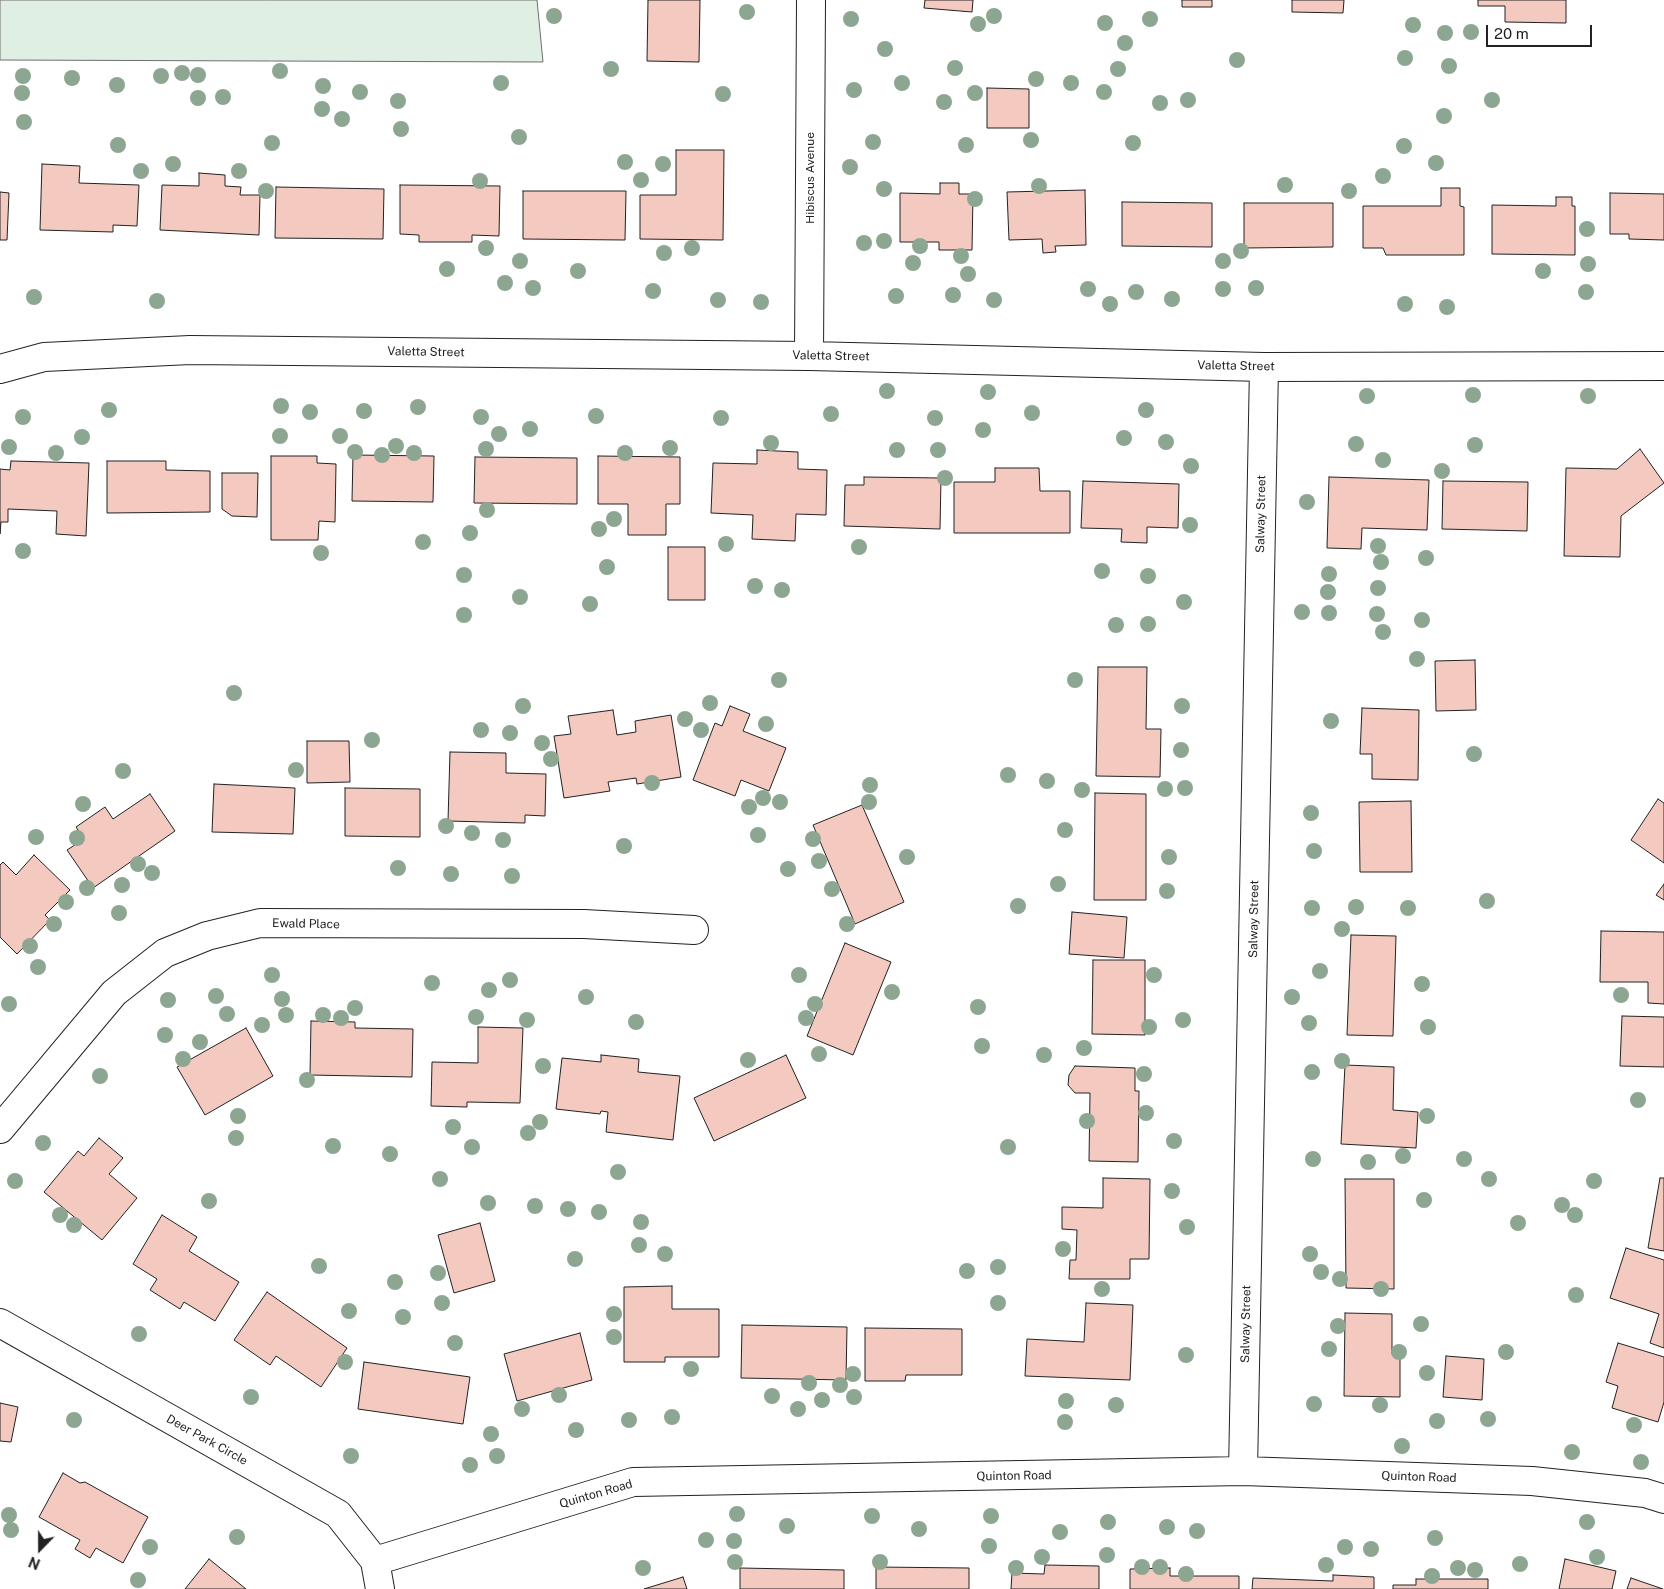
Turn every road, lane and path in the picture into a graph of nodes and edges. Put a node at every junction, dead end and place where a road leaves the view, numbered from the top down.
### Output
1 (811, 0) edge
2 (809, 356) junction
3 (1664, 366) edge
4 (1264, 367) junction
5 (0, 369) edge
6 (694, 930) dead end
7 (0, 1129) edge
8 (0, 1323) edge
9 (1243, 1472) junction
10 (1664, 1499) edge
11 (375, 1561) junction
12 (380, 1589) edge

1 - 2 street, Hibiscus Avenue
2 - 4 street, Valetta Street
2 - 5 street, Valetta Street
3 - 4 street, Valetta Street
4 - 9 street, Salway Street
6 - 7 street, Ewald Place
8 - 11 street, Deer Park Circle
9 - 10 street, Quinton Road
9 - 11 street, Quinton Road
11 - 12 street, Deer Park Circle

